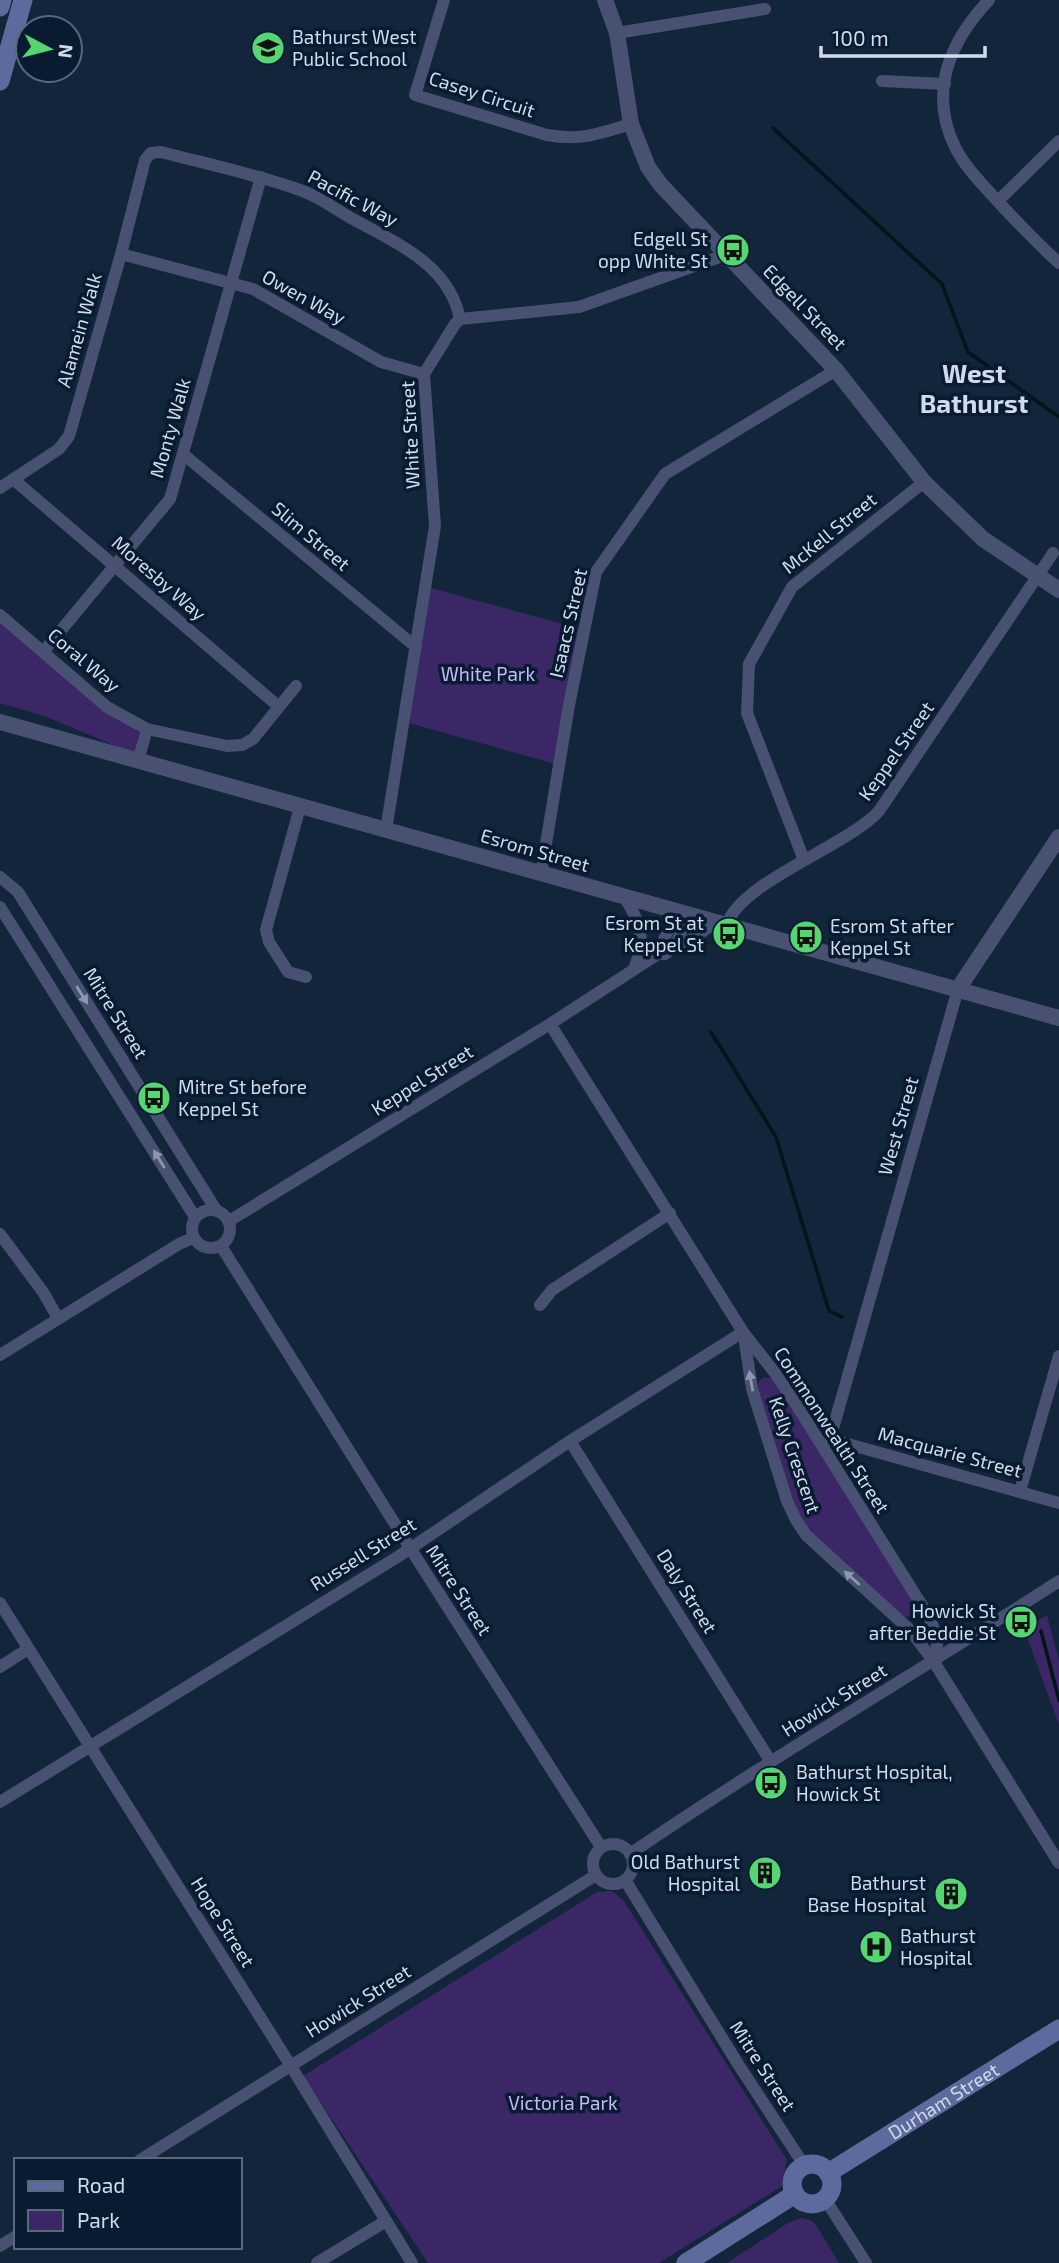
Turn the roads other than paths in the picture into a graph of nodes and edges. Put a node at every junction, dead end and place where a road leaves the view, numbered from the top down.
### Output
1 (2, 0) edge
2 (23, 0) edge
3 (444, 0) edge
4 (606, 0) edge
5 (989, 0) edge
6 (0, 7) edge
7 (765, 9) dead end
8 (617, 33) junction
9 (0, 81) edge
10 (882, 82) dead end
11 (945, 84) junction
12 (631, 124) junction
13 (1059, 141) edge
14 (151, 153) joint
15 (261, 177) junction
16 (998, 201) junction
17 (121, 254) junction
18 (725, 255) junction
19 (1059, 263) edge
20 (231, 282) junction
21 (460, 319) junction
22 (836, 370) junction
23 (424, 374) junction
24 (183, 454) junction
25 (13, 480) junction
26 (924, 482) junction
27 (0, 488) edge
28 (1052, 553) dead end
29 (115, 565) junction
30 (1038, 576) junction
31 (1059, 590) edge
32 (0, 615) edge
33 (416, 647) junction
34 (43, 652) junction
35 (296, 686) dead end
36 (278, 706) junction
37 (0, 722) edge
38 (147, 729) junction
39 (138, 761) junction
40 (300, 807) junction
41 (386, 830) junction
42 (1059, 837) edge
43 (804, 860) junction
44 (541, 874) junction
45 (0, 877) edge
46 (18, 892) junction
47 (624, 897) junction
48 (0, 905) edge
49 (682, 913) junction
50 (721, 923) junction
51 (675, 946) junction
52 (658, 954) junction
53 (634, 970) junction
54 (306, 976) dead end
55 (958, 989) junction
56 (1059, 1018) edge
57 (550, 1024) junction
58 (216, 1210) junction
59 (670, 1213) junction
60 (195, 1217) junction
61 (229, 1222) junction
62 (0, 1234) edge
63 (193, 1238) junction
64 (221, 1245) junction
65 (540, 1305) dead end
66 (58, 1318) junction
67 (743, 1332) junction
68 (0, 1355) edge
69 (1059, 1356) edge
70 (570, 1441) junction
71 (826, 1442) junction
72 (1020, 1491) junction
73 (1059, 1503) edge
74 (410, 1548) junction
75 (1059, 1581) edge
76 (0, 1604) edge
77 (928, 1615) junction
78 (910, 1630) junction
79 (29, 1649) junction
80 (934, 1662) junction
81 (0, 1667) edge
82 (89, 1746) junction
83 (771, 1762) junction
84 (0, 1802) edge
85 (601, 1847) junction
86 (630, 1854) junction
87 (1059, 1863) edge
88 (596, 1875) junction
89 (625, 1880) junction
90 (1059, 2029) edge
91 (290, 2066) junction
92 (143, 2158) edge
93 (804, 2165) junction
94 (828, 2173) junction
95 (795, 2194) junction
96 (825, 2199) junction
97 (386, 2221) junction
98 (317, 2263) edge
99 (412, 2263) edge
100 (686, 2263) edge
101 (866, 2263) edge

1 - 6 main road
2 - 9 main road
3 - 12 street, Casey Circuit
4 - 8 street, Edgell Street
5 - 11 street
7 - 8 street
8 - 12 street, Edgell Street
10 - 11 street
11 - 16 street
12 - 18 street, Edgell Street
13 - 16 street
14 - 15 street, Pacific Way
14 - 17 street, Alamein Walk
15 - 20 street, Monty Walk
15 - 21 street, Pacific Way
16 - 19 street
17 - 20 street, Owen Way
17 - 25 street, Alamein Walk
18 - 21 street
18 - 22 street, Edgell Street
20 - 23 street, Owen Way
20 - 24 street, Monty Walk
21 - 23 street, White Street
22 - 26 street, Edgell Street
22 - 44 street, Isaacs Street
23 - 33 street, White Street
24 - 29 street, Monty Walk
24 - 33 street, Slim Street
25 - 27 street, Alamein Walk
25 - 29 street, Moresby Way
26 - 30 street, Edgell Street
26 - 43 street, McKell Street
28 - 30 street, Keppel Street
29 - 34 street, Monty Walk
29 - 36 street, Moresby Way
30 - 31 street, Edgell Street
30 - 43 street, Keppel Street
32 - 34 street, Coral Way
33 - 41 street, White Street
34 - 38 street, Coral Way
35 - 36 street, Coral Way
36 - 38 street, Coral Way
37 - 39 street, Esrom Street
38 - 39 street
39 - 40 street, Esrom Street
40 - 41 street, Esrom Street
40 - 54 street
41 - 44 street, Esrom Street
42 - 55 street, West Street
43 - 50 street, Keppel Street
44 - 47 street, Esrom Street
45 - 46 street, Mitre Street
46 - 48 street
46 -> 58 street, Mitre Street
47 - 49 street, Esrom Street
47 - 53 street
60 -> 48 street
49 - 50 street, Esrom Street
49 - 51 street
49 - 52 street
50 - 51 street, Keppel Street
50 - 55 street, Esrom Street
51 - 52 street, Keppel Street
52 - 53 street, Keppel Street
53 - 57 street, Keppel Street
55 - 56 street, Esrom Street
55 - 71 street, West Street
57 - 59 street, Commonwealth Street
57 - 61 street, Keppel Street
58 - 60 street
58 - 61 street
59 - 65 street
59 - 67 street, Commonwealth Street
60 - 63 street
61 - 64 street
62 - 66 street
63 - 64 street
63 - 66 street
64 - 74 street, Mitre Street
66 - 68 street
67 - 70 street, Russell Street
67 - 71 street, Commonwealth Street
78 -> 67 street, Kelly Crescent
69 - 72 street
70 - 74 street, Russell Street
70 - 83 street, Daly Street
71 - 72 street, Macquarie Street
71 - 77 street, Commonwealth Street
72 - 73 street, Macquarie Street
74 - 82 street, Russell Street
74 - 85 street, Mitre Street
75 - 80 street, Howick Street
76 - 79 street, Hope Street
77 - 78 street
77 - 80 street, Commonwealth Street
78 - 80 street, Kelly Crescent
79 - 81 street
79 - 82 street, Hope Street
80 - 83 street, Howick Street
80 - 87 street
82 - 84 street, Russell Street
82 - 91 street, Hope Street
83 - 86 street, Howick Street
85 - 86 street
85 - 88 street
86 - 89 street
88 - 89 street
88 - 91 street, Howick Street
89 - 93 street, Mitre Street
90 - 94 main road, Durham Street
91 - 92 street, Howick Street
91 - 97 street, Hope Street
93 - 94 main road
93 - 95 main road
94 - 96 main road
95 - 96 main road
95 - 100 main road
96 - 101 street
97 - 98 street
97 - 99 street, Hope Street

